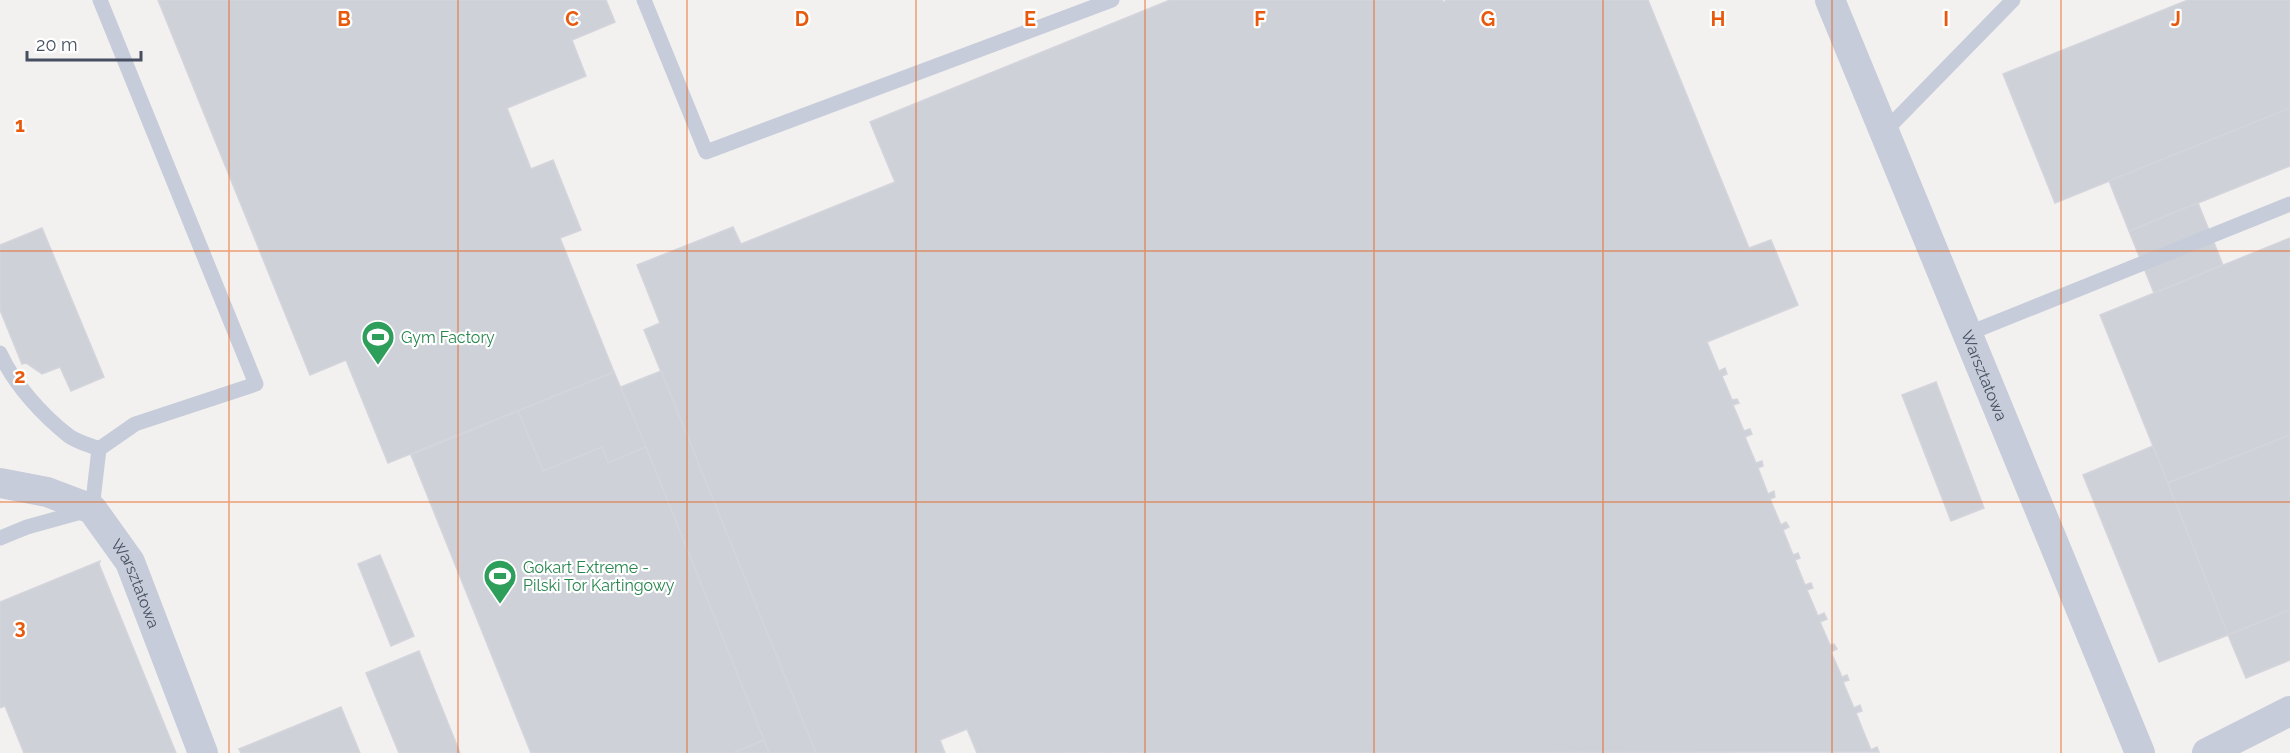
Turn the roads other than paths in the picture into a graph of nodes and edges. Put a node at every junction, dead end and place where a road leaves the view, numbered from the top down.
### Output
1 (100, 0) edge
2 (644, 0) edge
3 (1112, 0) edge
4 (1830, 0) edge
5 (2013, 0) edge
6 (1884, 132) junction
7 (2290, 204) edge
8 (1967, 334) junction
9 (0, 353) edge
10 (99, 449) junction
11 (0, 483) edge
12 (92, 509) junction
13 (0, 538) edge
14 (2290, 711) edge
15 (203, 753) edge
16 (2140, 753) edge
17 (2207, 753) edge

1 - 10 lane
2 - 3 lane
4 - 6 street, Warsztatowa
5 - 6 lane
6 - 8 street, Warsztatowa
7 - 8 lane
8 - 16 street, Warsztatowa
9 - 10 lane
10 - 12 lane
11 - 12 street
12 - 13 lane
12 - 15 street, Warsztatowa
14 - 17 street

